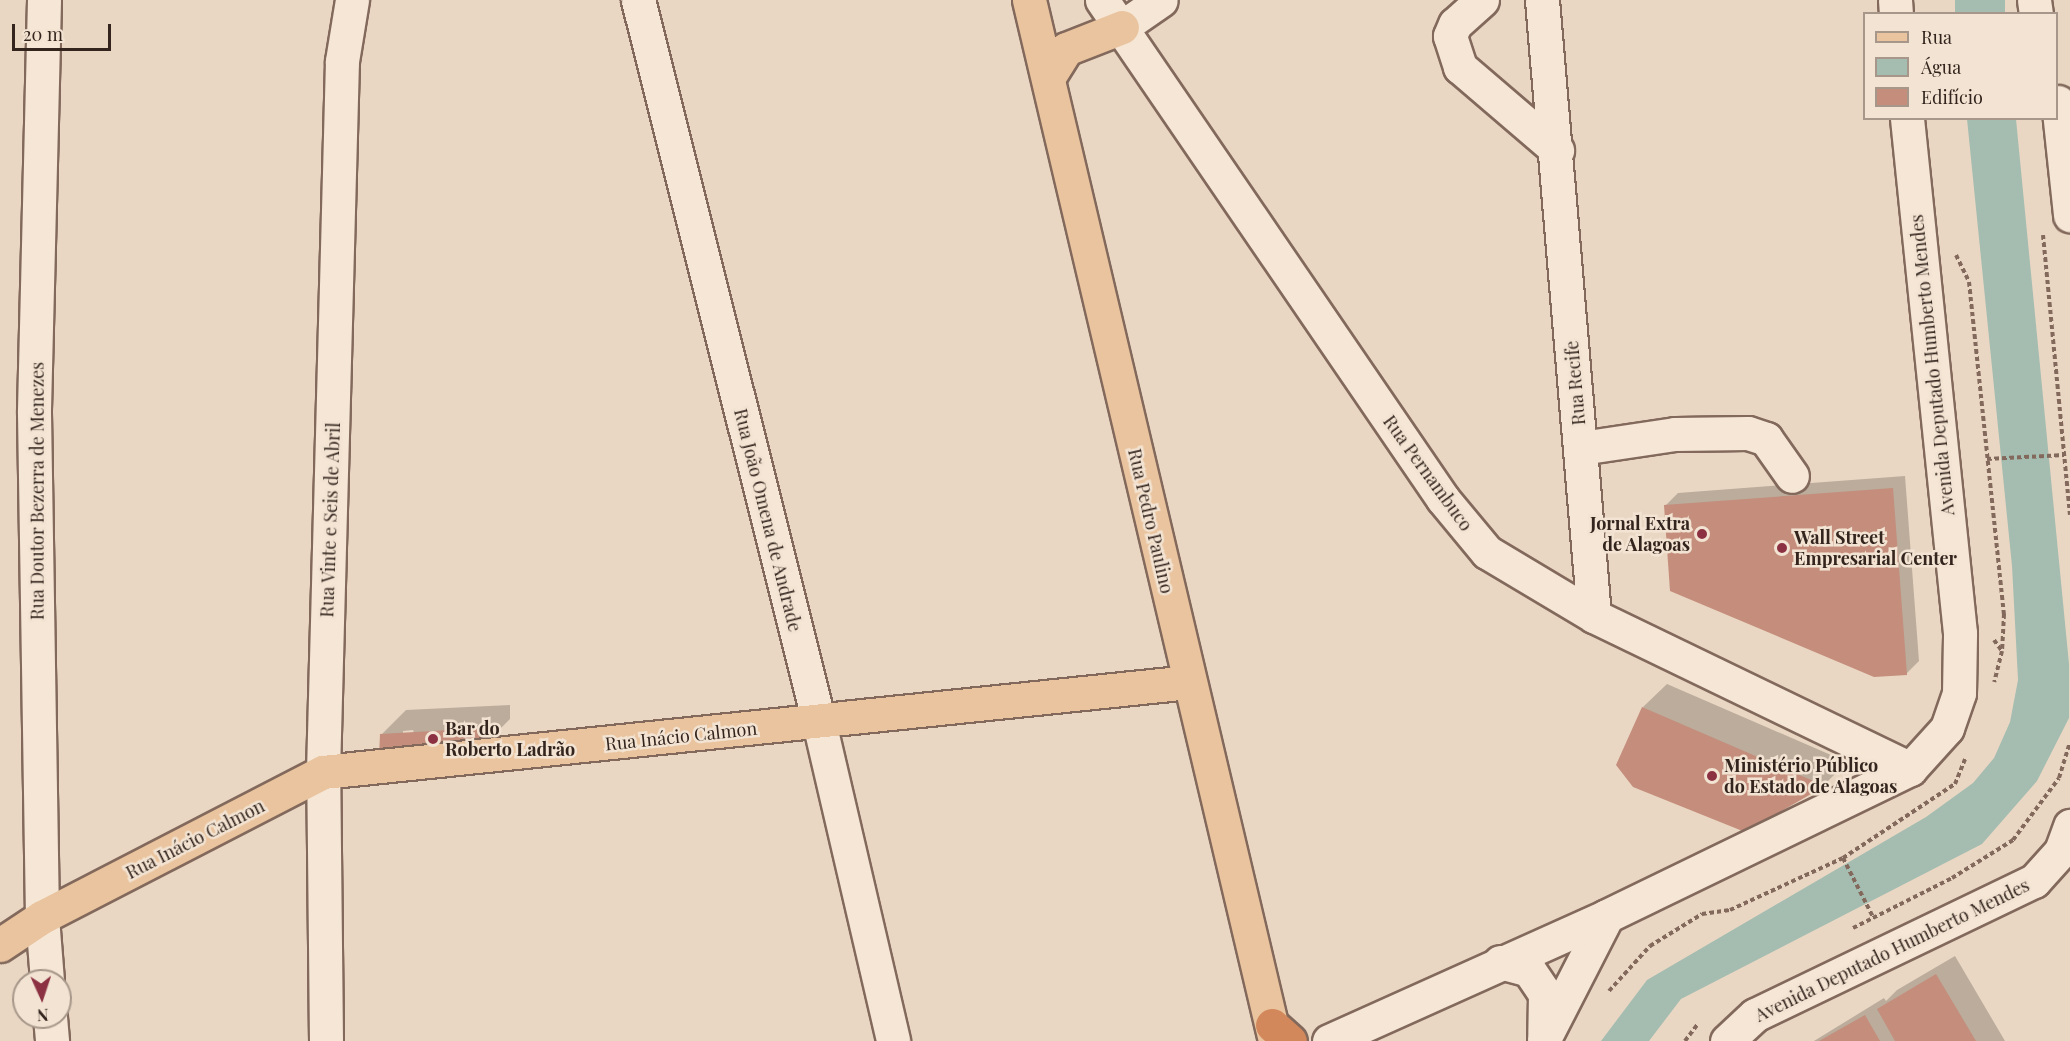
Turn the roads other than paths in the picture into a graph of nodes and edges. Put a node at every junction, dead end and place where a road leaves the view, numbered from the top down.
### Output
1 (44, 0) edge
2 (352, 0) edge
3 (638, 0) edge
4 (1029, 0) edge
5 (1102, 0) edge
6 (1161, 0) edge
7 (1482, 0) edge
8 (1542, 0) edge
9 (1122, 27) junction
10 (1048, 78) junction
11 (1907, 120) edge
12 (2050, 120) edge
13 (1557, 150) junction
14 (2063, 191) edge
15 (1581, 448) junction
16 (1792, 476) dead end
17 (1594, 616) junction
18 (1189, 682) junction
19 (819, 722) junction
20 (1910, 769) junction
21 (323, 772) junction
22 (2067, 844) edge
23 (1607, 916) junction
24 (42, 917) junction
25 (0, 945) edge
26 (1500, 962) junction
27 (46, 969) edge
28 (1279, 1036) edge
29 (1544, 1040) edge
30 (326, 1041) edge
31 (893, 1041) edge
32 (1329, 1041) edge
33 (1727, 1041) edge

1 - 24 street, Rua Doutor Bezerra de Menezes
2 - 21 street, Rua Vinte e Seis de Abril
3 - 19 street, Rua João Omena de Andrade
4 - 10 main road, Rua Pedro Paulino
5 - 9 street, Rua Pernambuco
6 - 9 street
7 - 13 street
8 - 13 street, Rua Recife
9 - 10 main road
9 - 17 street, Rua Pernambuco
10 - 18 main road, Rua Pedro Paulino
11 - 20 street, Avenida Deputado Humberto Mendes
12 - 14 street
13 - 15 street, Rua Recife
15 - 16 street
15 - 17 street, Rua Recife
17 - 20 street, Rua Pernambuco
18 - 19 main road, Rua Inácio Calmon
18 - 28 main road, Rua Pedro Paulino
19 - 21 main road, Rua Inácio Calmon
19 - 31 street, Rua João Omena de Andrade
20 - 23 street, Avenida Deputado Humberto Mendes
21 - 24 main road, Rua Inácio Calmon
21 - 30 street, Rua Vinte e Seis de Abril
22 - 33 street, Avenida Deputado Humberto Mendes
23 - 26 street, Avenida Deputado Humberto Mendes
23 - 29 street
24 - 25 main road, Rua Inácio Calmon
24 - 27 street, Rua Doutor Bezerra de Menezes
26 - 29 street
26 - 32 street, Avenida Deputado Humberto Mendes

